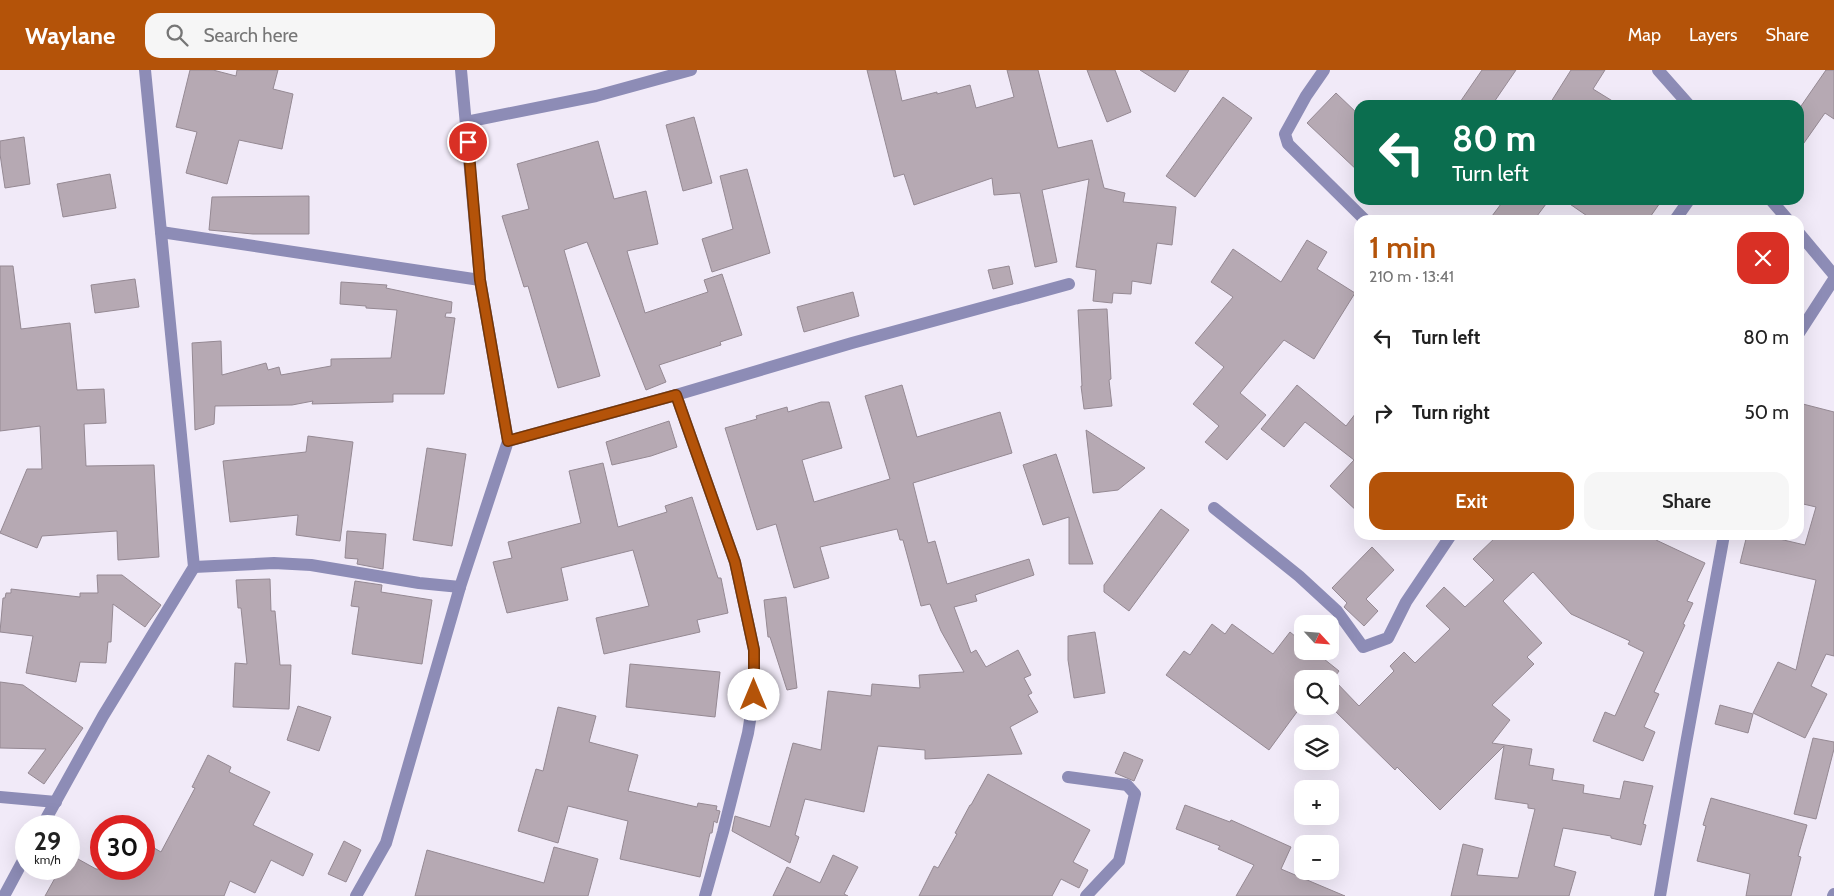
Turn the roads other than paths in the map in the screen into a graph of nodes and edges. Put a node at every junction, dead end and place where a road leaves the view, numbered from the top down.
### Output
1 (145, 70) edge
2 (461, 70) edge
3 (691, 70) edge
4 (1324, 70) edge
5 (1658, 70) edge
6 (1685, 100) edge
7 (466, 122) junction
8 (1775, 205) edge
9 (1360, 215) edge
10 (1784, 215) edge
11 (162, 232) junction
12 (1804, 239) edge
13 (1834, 277) edge
14 (480, 280) junction
15 (1069, 284) dead end
16 (1804, 325) edge
17 (676, 395) junction
18 (508, 441) junction
19 (1214, 508) dead end
20 (1448, 540) edge
21 (1723, 540) edge
22 (194, 567) junction
23 (460, 587) junction
24 (1068, 777) dead end
25 (0, 798) edge
26 (56, 802) junction
27 (48, 815) edge
28 (15, 876) edge
29 (4, 896) edge
30 (356, 896) edge
31 (705, 896) edge
32 (1086, 896) edge
33 (1660, 896) edge

1 - 11 street
2 - 7 street
3 - 7 street
4 - 9 street
5 - 6 street
7 - 14 street
8 - 10 street
11 - 14 street
11 - 22 street
12 - 13 street
13 - 16 street
14 - 18 street
15 - 17 street
17 - 18 street
17 - 31 street
18 - 23 street
19 - 20 street
21 - 33 street
22 - 23 street
22 - 26 street
23 - 30 street
24 - 32 street
25 - 26 street
26 - 27 street
28 - 29 street

